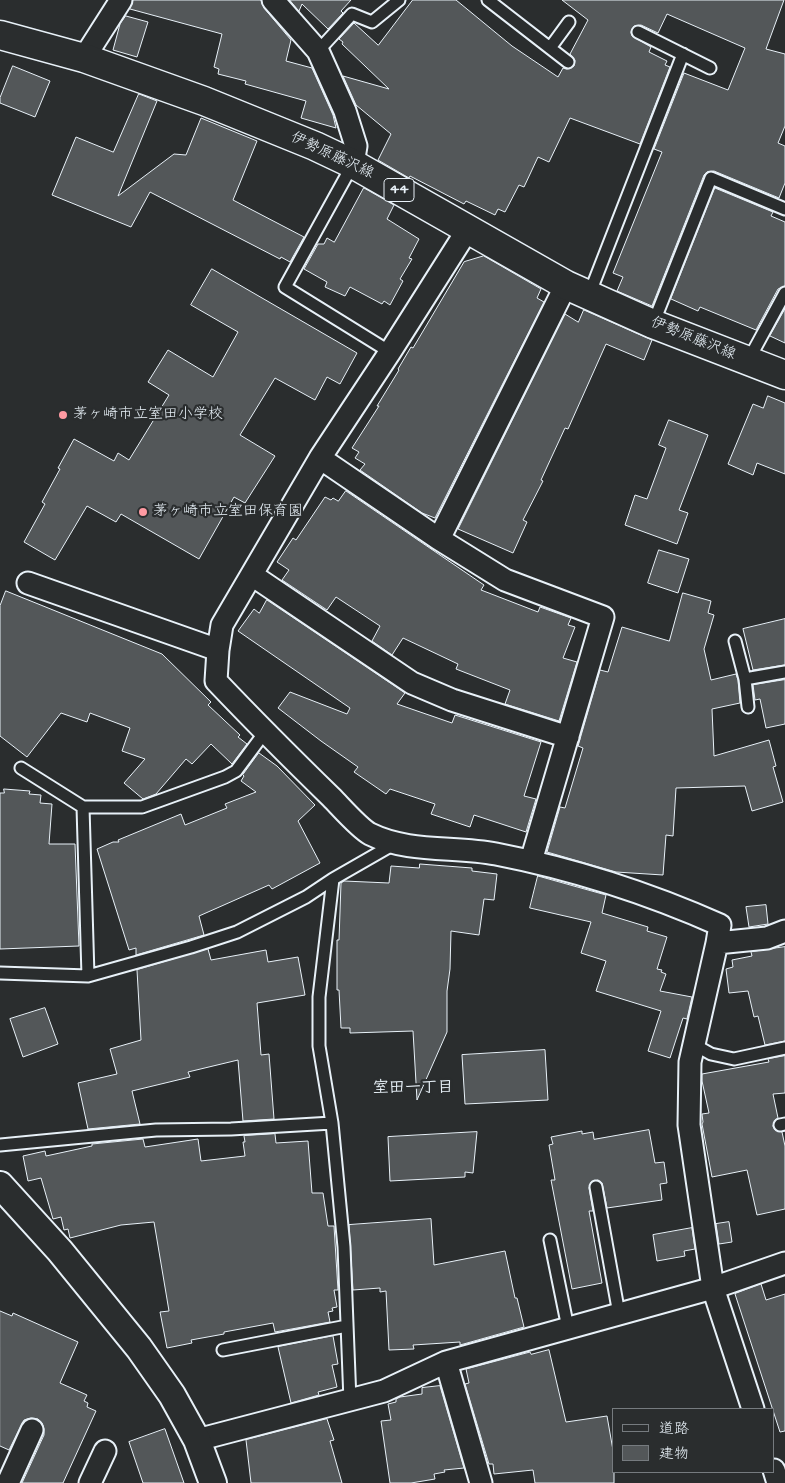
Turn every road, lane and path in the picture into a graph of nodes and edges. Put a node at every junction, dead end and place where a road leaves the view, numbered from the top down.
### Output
1 (121, 0) edge
2 (273, 0) edge
3 (399, 0) edge
4 (488, 0) edge
5 (569, 22) dead end
6 (638, 32) dead end
7 (0, 35) edge
8 (550, 48) junction
9 (318, 51) junction
10 (683, 54) junction
11 (84, 58) junction
12 (568, 62) dead end
13 (710, 68) dead end
14 (353, 164) junction
15 (785, 209) edge
16 (468, 229) junction
17 (578, 290) junction
18 (785, 292) edge
19 (653, 324) junction
20 (390, 352) junction
21 (748, 361) junction
22 (785, 375) edge
23 (320, 458) junction
24 (439, 539) junction
25 (252, 574) junction
26 (28, 583) dead end
27 (735, 641) dead end
28 (218, 650) junction
29 (785, 672) edge
30 (745, 679) junction
31 (748, 707) dead end
32 (265, 732) junction
33 (568, 737) junction
34 (21, 768) dead end
35 (83, 807) junction
36 (394, 844) junction
37 (531, 861) junction
38 (333, 879) junction
39 (785, 931) edge
40 (717, 943) junction
41 (0, 973) edge
42 (88, 976) junction
43 (693, 1044) junction
44 (785, 1048) edge
45 (332, 1123) junction
46 (0, 1145) edge
47 (0, 1185) edge
48 (596, 1187) dead end
49 (550, 1240) dead end
50 (785, 1263) edge
51 (713, 1288) junction
52 (619, 1314) junction
53 (347, 1326) junction
54 (568, 1328) junction
55 (223, 1350) dead end
56 (446, 1362) junction
57 (350, 1401) junction
58 (754, 1408) edge
59 (32, 1430) dead end
60 (196, 1440) junction
61 (105, 1452) dead end
62 (8, 1483) edge
63 (90, 1483) edge
64 (213, 1483) edge
65 (481, 1483) edge

1 - 11 street
2 - 9 street
3 - 9 lane
4 - 8 lane
5 - 8 lane
6 - 10 lane
7 - 11 main road, 伊勢原藤沢線 / 44
8 - 12 lane
9 - 14 street
10 - 13 lane
10 - 17 lane
11 - 14 main road, 伊勢原藤沢線 / 44
14 - 16 main road, 伊勢原藤沢線 / 44
14 - 20 lane
15 - 19 lane
16 - 17 main road, 伊勢原藤沢線 / 44
16 - 20 street
17 - 19 main road, 伊勢原藤沢線 / 44
17 - 24 street
18 - 21 lane
19 - 21 main road, 伊勢原藤沢線 / 44
20 - 23 street
21 - 22 main road, 伊勢原藤沢線 / 44
23 - 24 street
23 - 25 street
24 - 33 street
25 - 28 street
25 - 33 street
26 - 28 street
27 - 30 lane
28 - 32 street
29 - 30 lane
30 - 31 lane
32 - 35 lane
32 - 36 street
33 - 37 street
34 - 35 lane
35 - 42 lane
36 - 37 street
36 - 38 lane
37 - 40 street
38 - 42 lane
38 - 45 lane
39 - 40 street
40 - 43 street
41 - 42 lane
43 - 44 lane
43 - 51 street
45 - 46 lane
45 - 53 lane
47 - 60 street
48 - 52 lane
49 - 54 lane
50 - 51 street
51 - 52 street
51 - 58 street
52 - 54 street
53 - 55 lane
53 - 57 lane
54 - 56 street
56 - 57 street
56 - 65 street
57 - 60 street
59 - 62 street
60 - 64 street
61 - 63 street

